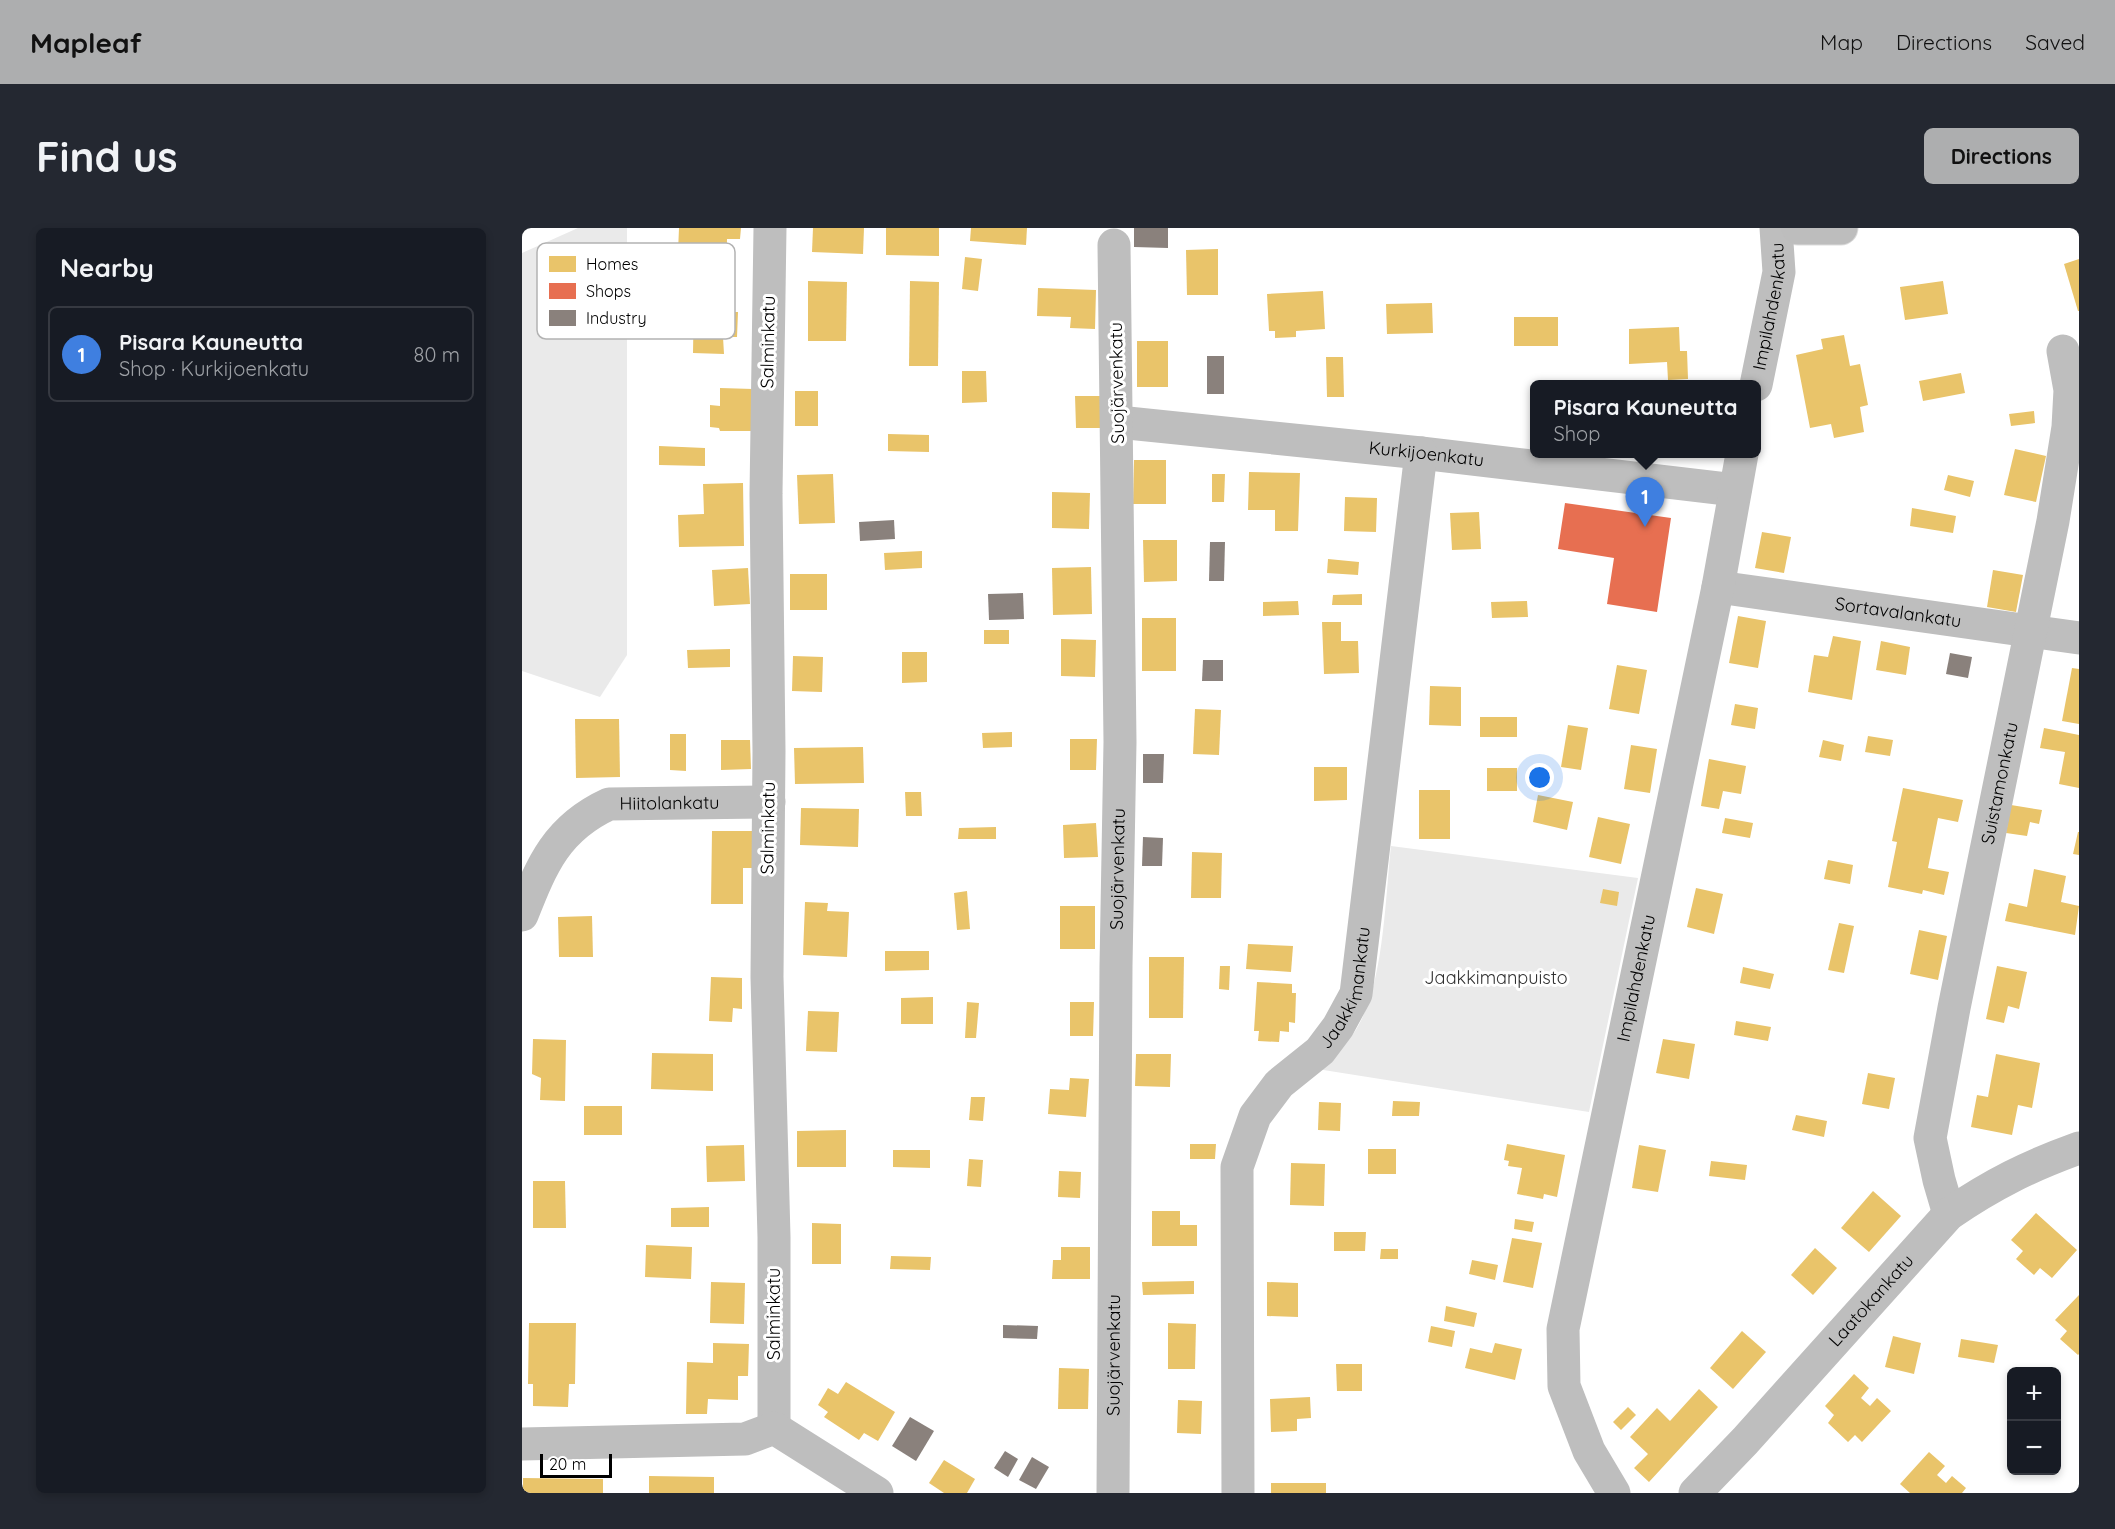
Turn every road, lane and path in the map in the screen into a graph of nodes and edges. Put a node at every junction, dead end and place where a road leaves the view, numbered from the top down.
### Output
1 (770, 228) edge
2 (1776, 228) edge
3 (1798, 228) edge
4 (1841, 228) edge
5 (1114, 245) dead end
6 (2063, 351) dead end
7 (1757, 380) edge
8 (1118, 422) junction
9 (1421, 453) junction
10 (1741, 458) edge
11 (1735, 490) junction
12 (1718, 587) junction
13 (2030, 630) junction
14 (2079, 638) edge
15 (769, 802) junction
16 (522, 915) edge
17 (2079, 1148) edge
18 (1949, 1214) junction
19 (774, 1428) junction
20 (522, 1444) edge
21 (877, 1493) edge
22 (1113, 1493) edge
23 (1238, 1493) edge
24 (1614, 1493) edge
25 (1695, 1493) edge

1 - 15 street, Salminkatu
2 - 7 street, Impilahdenkatu
3 - 4 main road
5 - 8 street, Suojärvenkatu
6 - 13 street, Suistamonkatu
8 - 9 street, Kurkijoenkatu
8 - 22 street, Suojärvenkatu
9 - 11 street, Kurkijoenkatu
9 - 23 street, Jaakkimankatu
10 - 11 street, Impilahdenkatu
11 - 12 street, Impilahdenkatu
12 - 13 street, Sortavalankatu
12 - 24 street, Impilahdenkatu
13 - 14 street, Sortavalankatu
13 - 18 street, Suistamonkatu
15 - 16 street, Hiitolankatu
15 - 19 street, Salminkatu
17 - 18 street, Laatokankatu
18 - 25 street, Laatokankatu
19 - 20 street
19 - 21 street

